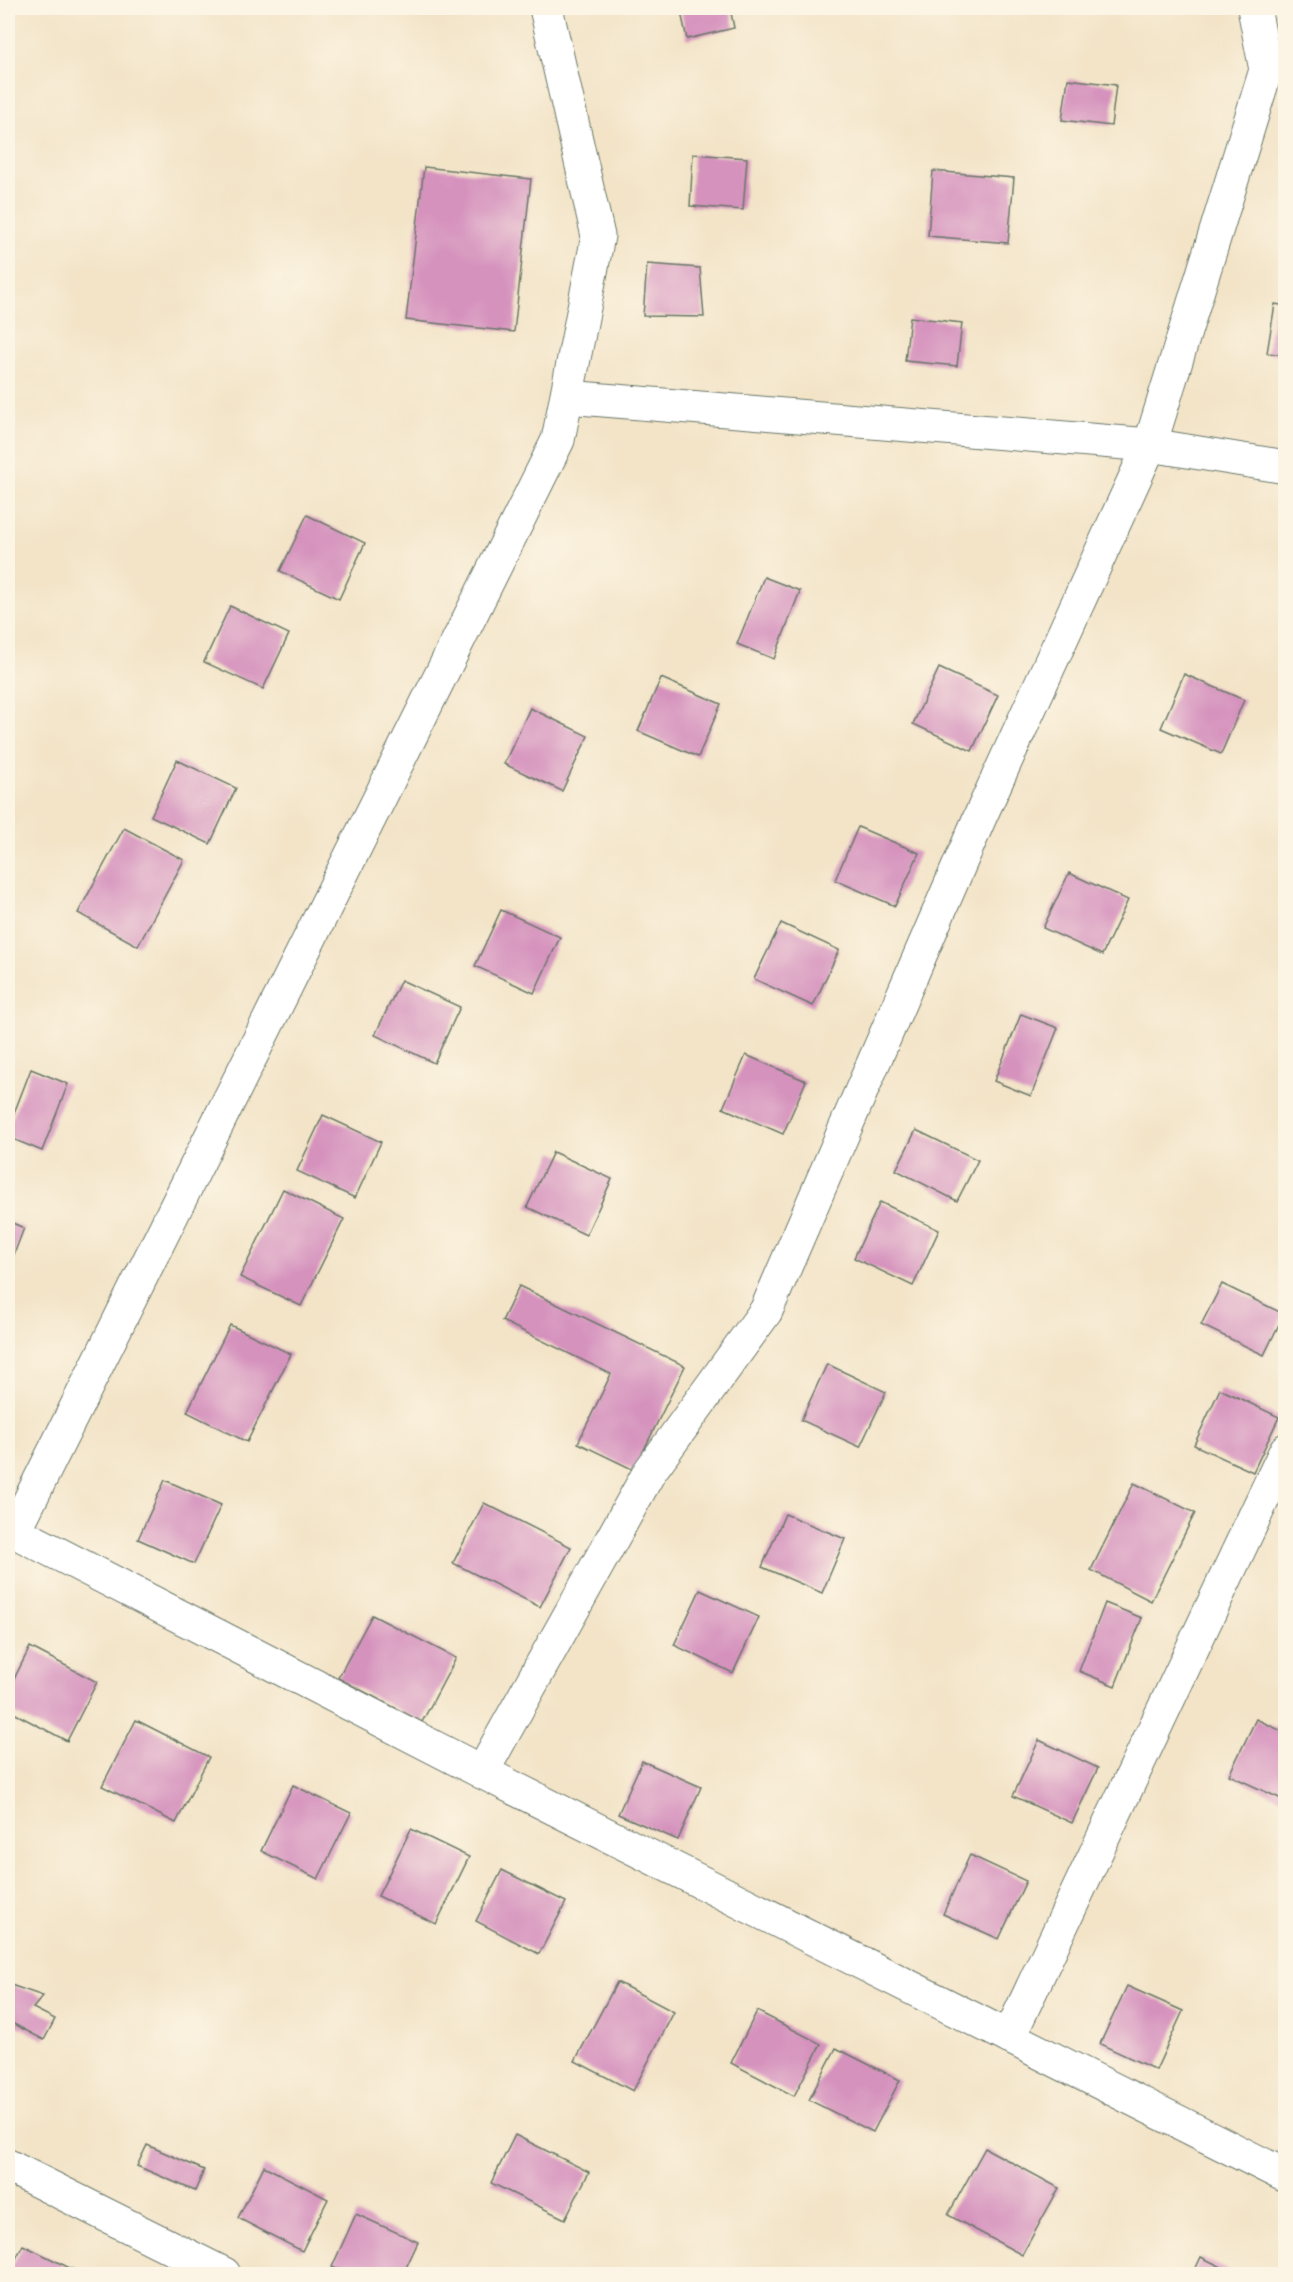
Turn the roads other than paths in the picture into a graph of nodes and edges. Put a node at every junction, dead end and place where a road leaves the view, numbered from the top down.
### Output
1 (546, 8) edge
2 (1254, 8) edge
3 (567, 397) junction
4 (1150, 445) junction
5 (1286, 467) edge
6 (1286, 1450) edge
7 (11, 1530) edge
8 (482, 1773) junction
9 (1009, 2037) junction
10 (8, 2166) edge
11 (1286, 2176) edge
12 (224, 2274) edge

1 - 3 street
2 - 4 street
3 - 4 street
3 - 7 street
4 - 5 street
4 - 8 street
6 - 9 street
7 - 8 street
8 - 9 street
9 - 11 street
10 - 12 street

